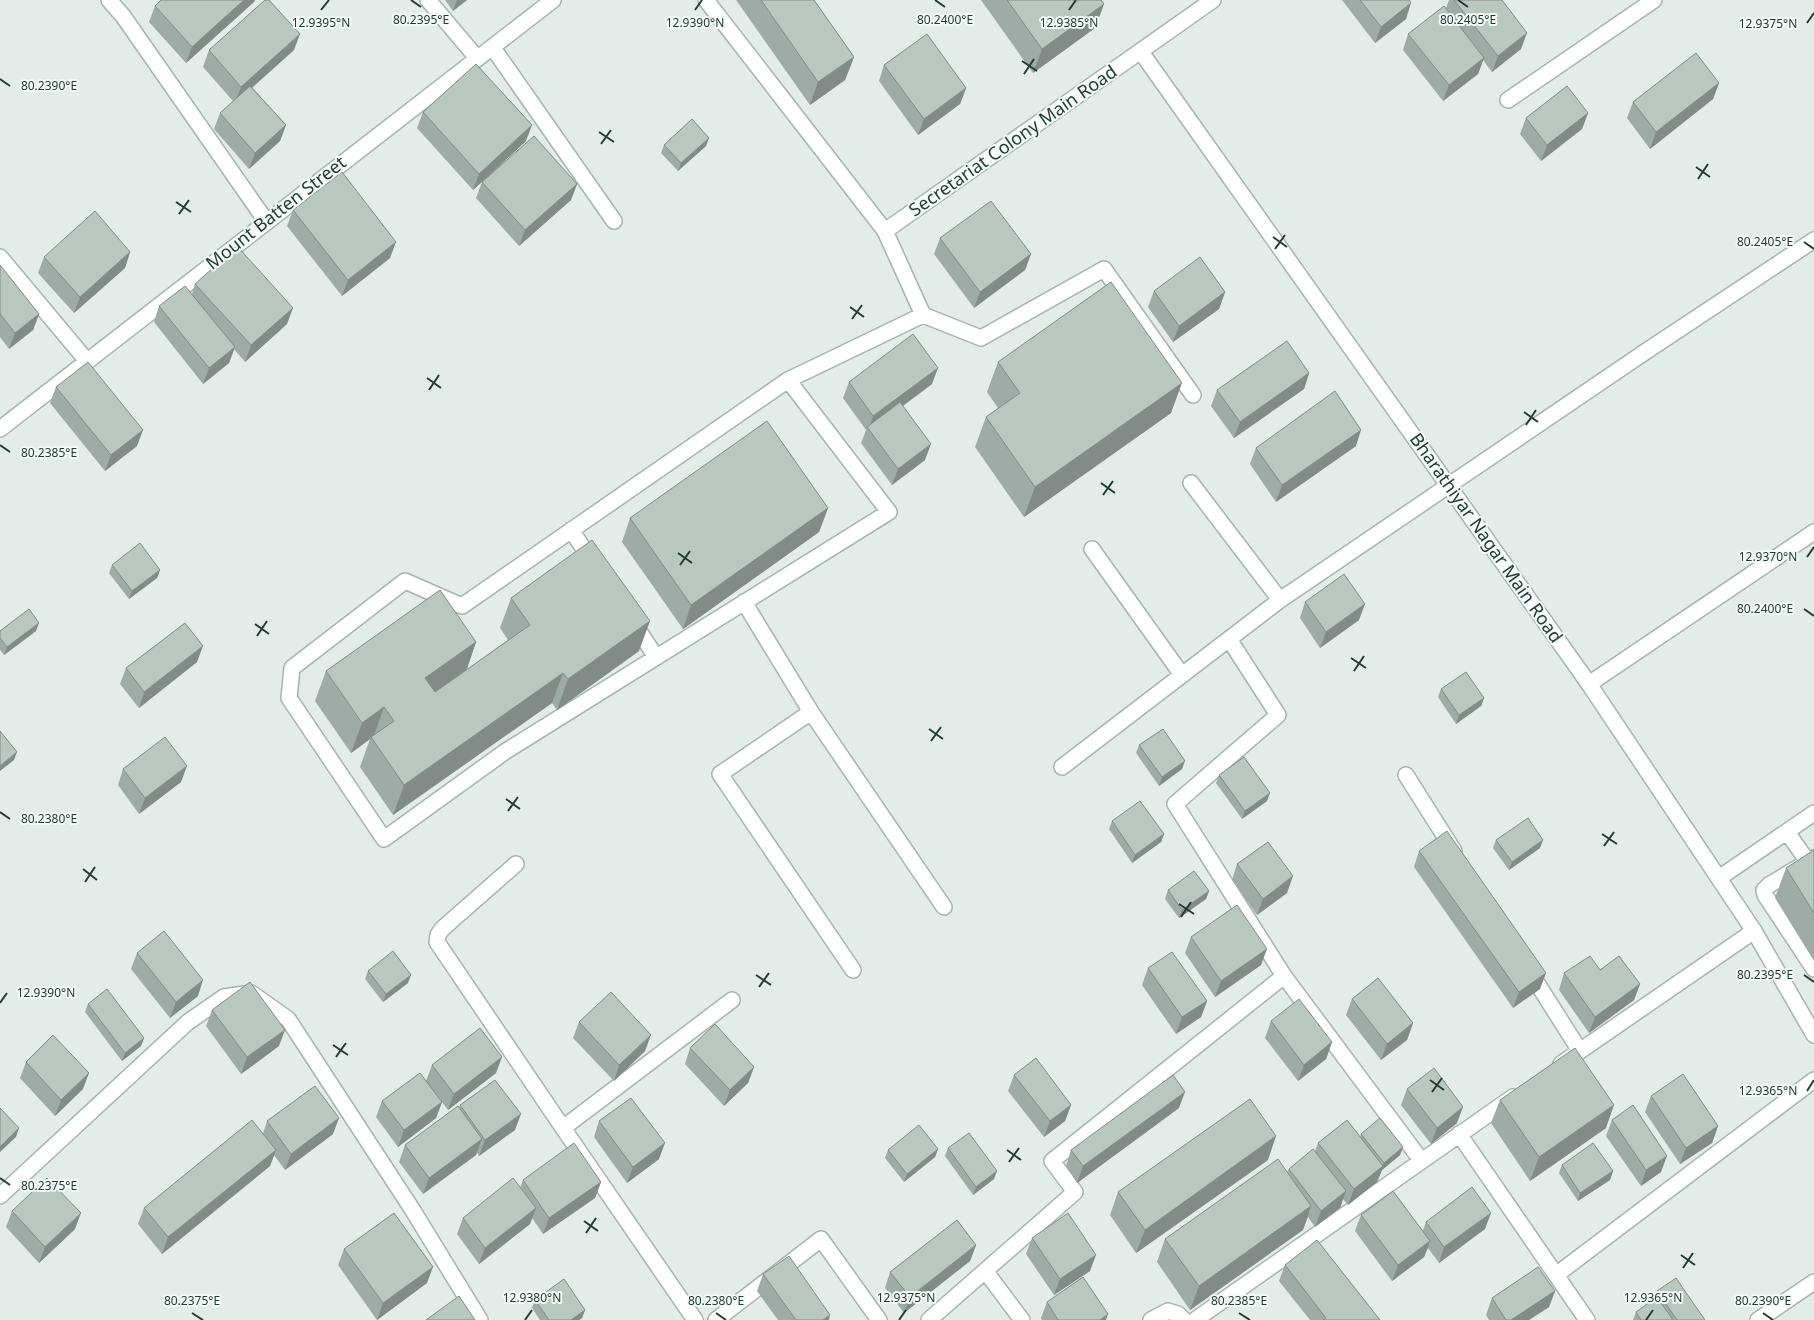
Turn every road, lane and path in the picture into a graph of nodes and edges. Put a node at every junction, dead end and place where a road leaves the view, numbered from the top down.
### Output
1 (109, 0) edge
2 (428, 0) edge
3 (553, 0) edge
4 (706, 0) edge
5 (1213, 0) edge
6 (1654, 0) edge
7 (493, 48) junction
8 (1141, 52) junction
9 (477, 58) junction
10 (1508, 100) dead end
11 (266, 221) junction
12 (614, 221) dead end
13 (885, 231) junction
14 (1814, 240) edge
15 (0, 257) edge
16 (923, 315) junction
17 (87, 361) junction
18 (788, 380) junction
19 (1193, 395) dead end
20 (0, 429) edge
21 (1191, 483) dead end
22 (1449, 486) junction
23 (571, 530) junction
24 (1814, 532) edge
25 (1092, 549) dead end
26 (603, 577) edge
27 (1280, 600) junction
28 (744, 602) junction
29 (624, 609) edge
30 (1229, 639) junction
31 (656, 656) junction
32 (1182, 675) junction
33 (1589, 684) junction
34 (811, 712) junction
35 (1062, 767) dead end
36 (1406, 775) dead end
37 (1814, 813) edge
38 (1787, 832) junction
39 (1811, 860) edge
40 (516, 864) dead end
41 (1464, 867) edge
42 (1719, 878) junction
43 (944, 907) dead end
44 (1754, 931) junction
45 (1522, 959) edge
46 (1814, 969) edge
47 (853, 970) dead end
48 (1284, 976) junction
49 (732, 1000) dead end
50 (1814, 1035) edge
51 (1580, 1051) junction
52 (1548, 1073) edge
53 (1814, 1080) edge
54 (1524, 1090) edge
55 (563, 1128) junction
56 (1459, 1134) junction
57 (1421, 1160) junction
58 (0, 1196) edge
59 (986, 1272) junction
60 (1556, 1274) junction
61 (1814, 1282) edge
62 (480, 1320) edge
63 (694, 1320) edge
64 (716, 1320) edge
65 (880, 1320) edge
66 (929, 1320) edge
67 (1022, 1320) edge
68 (1151, 1320) edge
69 (1184, 1320) edge
70 (1196, 1320) edge
71 (1587, 1320) edge
72 (1758, 1320) edge

1 - 11 street
2 - 9 street
3 - 7 street, Mount Batten Street
4 - 13 street
5 - 8 street, Secretariat Colony Main Road
6 - 10 street
7 - 9 street, Mount Batten Street
7 - 12 street
8 - 13 street, Secretariat Colony Main Road
8 - 22 street, Bharathiyar Nagar Main Road
9 - 11 street, Mount Batten Street
11 - 17 street, Mount Batten Street
13 - 16 street
14 - 22 street
15 - 17 street
16 - 18 street
16 - 19 street
17 - 20 street, Mount Batten Street
18 - 23 street
18 - 28 street
21 - 27 street
22 - 27 street
22 - 33 street, Bharathiyar Nagar Main Road
23 - 26 street
23 - 31 street
24 - 33 street
25 - 32 street
27 - 30 street
28 - 31 street
28 - 34 street
29 - 31 street
30 - 32 street
30 - 48 street
32 - 35 street
33 - 42 street, Bharathiyar Nagar Main Road
34 - 43 street
34 - 47 street
36 - 41 street
37 - 38 street
38 - 39 street
38 - 42 street
39 - 46 street
40 - 55 street
42 - 44 street, Bharathiyar Nagar Main Road
44 - 50 street, Bharathiyar Nagar Main Road
44 - 51 street
45 - 51 street
48 - 57 street
48 - 59 street
49 - 55 street
51 - 52 street
53 - 60 street
54 - 56 street
55 - 63 street
56 - 57 street
56 - 60 street
57 - 70 street
58 - 62 street
59 - 66 street
59 - 67 street
60 - 71 street
61 - 72 street
64 - 65 street
68 - 69 street

